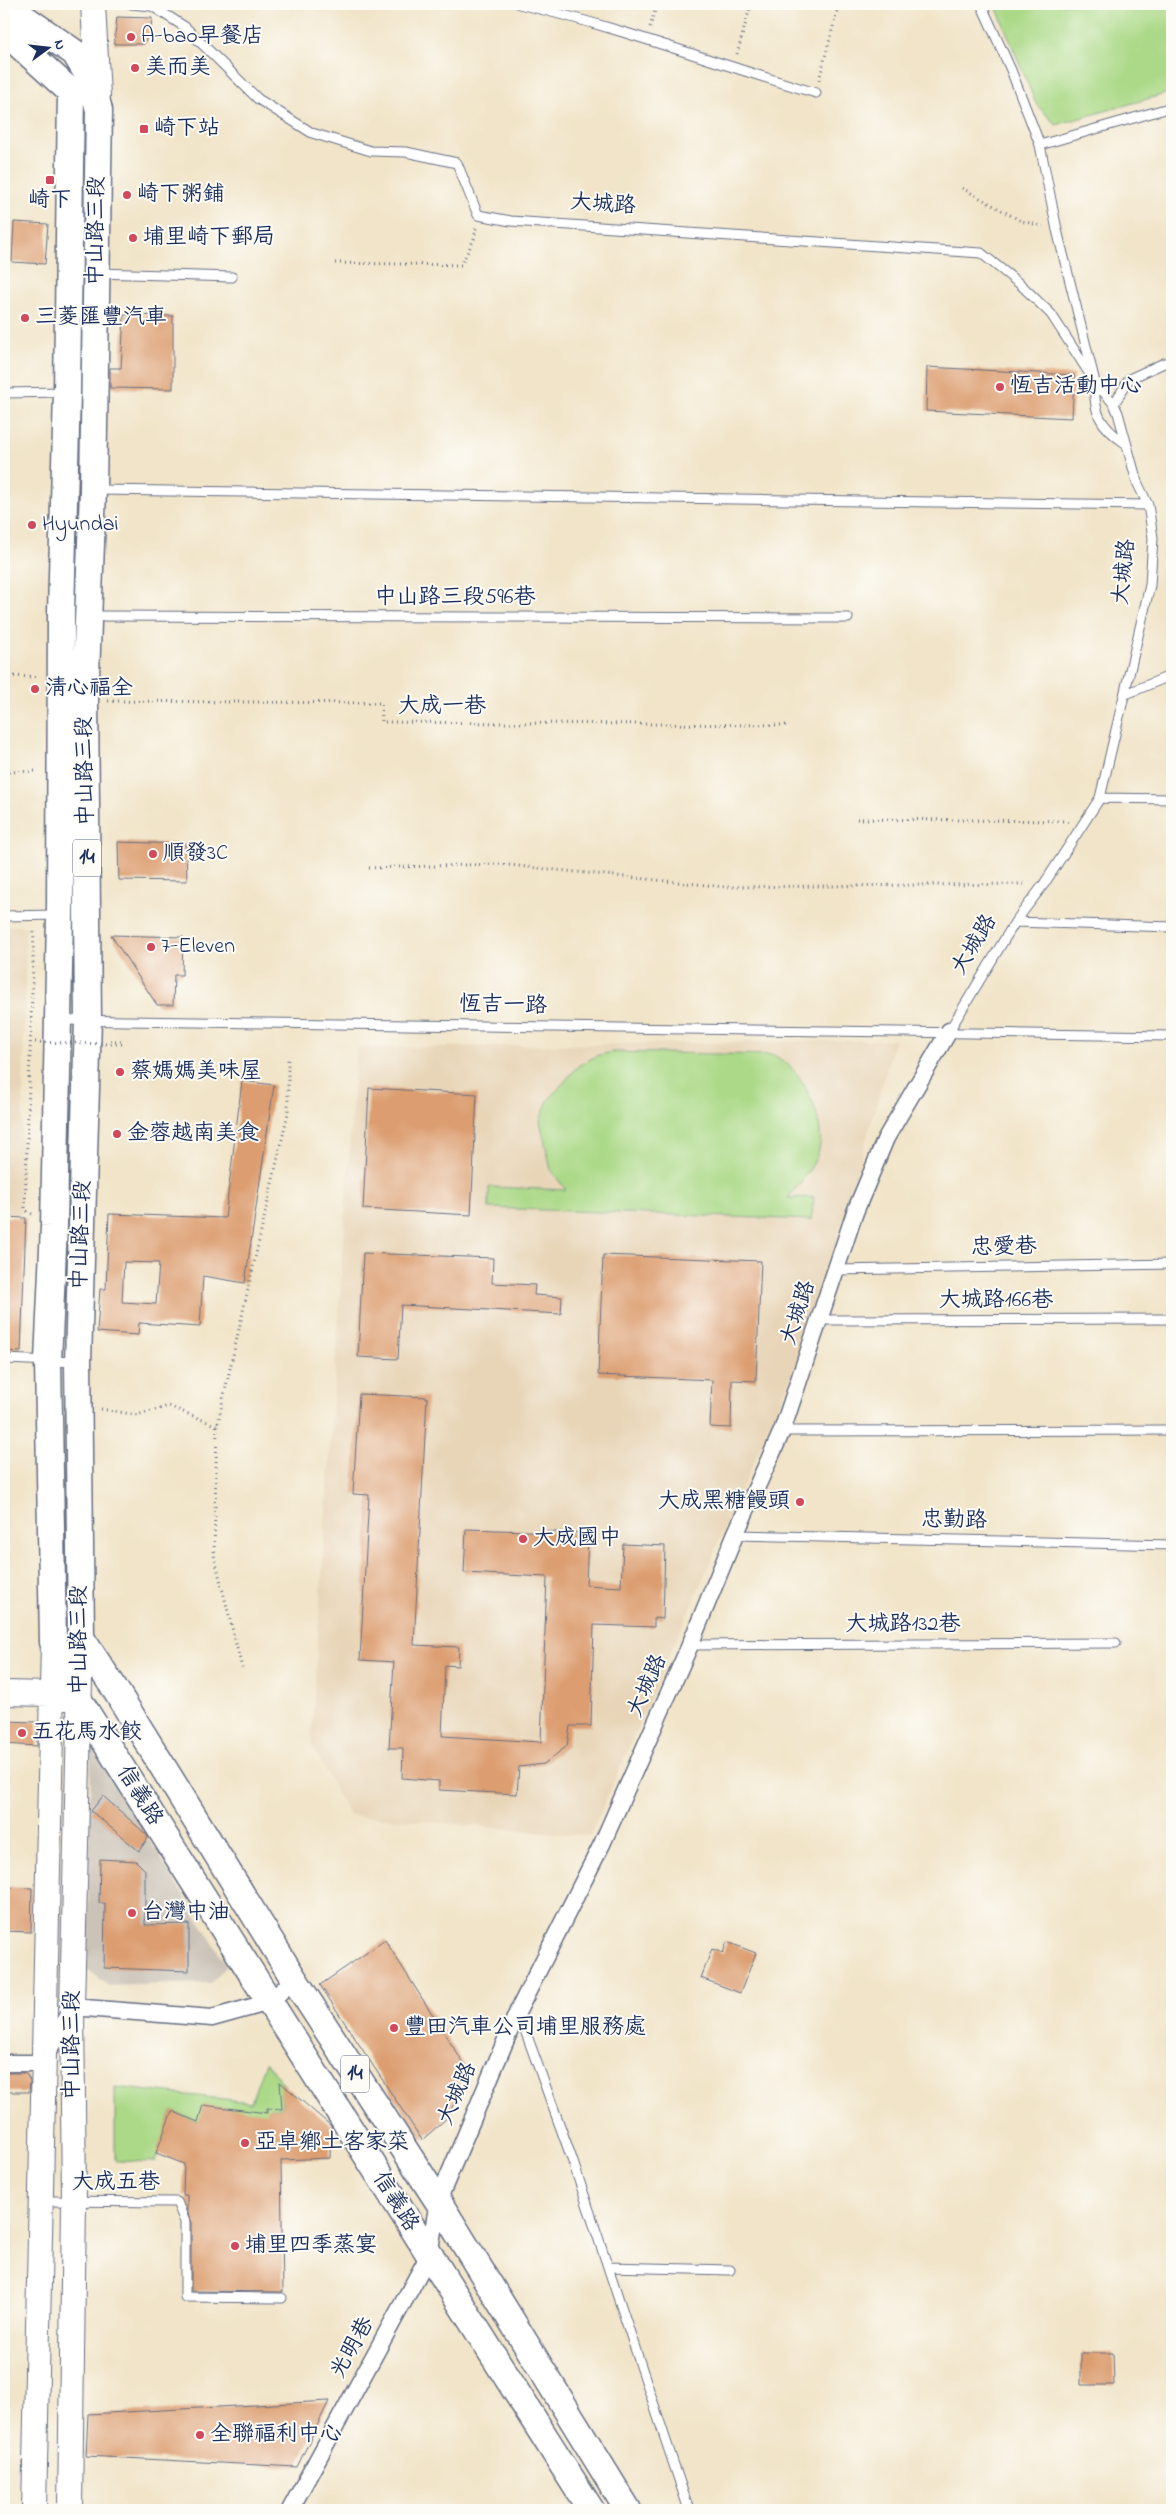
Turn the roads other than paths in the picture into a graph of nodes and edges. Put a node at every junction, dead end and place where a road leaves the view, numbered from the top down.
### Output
1 (4, 4) edge
2 (92, 4) edge
3 (132, 4) edge
4 (519, 4) edge
5 (981, 4) edge
6 (559, 8) edge
7 (4, 35) edge
8 (75, 53) junction
9 (71, 92) junction
10 (816, 93) road end
11 (1172, 107) edge
12 (99, 110) junction
13 (1040, 145) junction
14 (97, 273) junction
15 (232, 277) dead end
16 (1172, 362) edge
17 (1095, 382) junction
18 (67, 392) junction
19 (4, 393) edge
20 (1114, 404) junction
21 (1125, 443) junction
22 (93, 490) junction
23 (1148, 506) junction
24 (74, 614) junction
25 (848, 618) dead end
26 (1172, 675) edge
27 (1126, 694) junction
28 (1100, 798) junction
29 (1172, 799) edge
30 (60, 915) junction
31 (4, 916) edge
32 (1015, 922) junction
33 (1172, 927) edge
34 (88, 1019) junction
35 (57, 1020) junction
36 (949, 1031) junction
37 (1172, 1036) edge
38 (1172, 1264) edge
39 (836, 1270) junction
40 (1172, 1319) edge
41 (821, 1320) junction
42 (4, 1359) edge
43 (48, 1360) junction
44 (78, 1362) junction
45 (1172, 1430) edge
46 (782, 1431) junction
47 (735, 1535) junction
48 (1172, 1545) edge
49 (81, 1638) junction
50 (53, 1642) junction
51 (1116, 1643) dead end
52 (690, 1645) junction
53 (4, 1693) edge
54 (50, 1694) junction
55 (80, 1702) junction
56 (294, 1979) junction
57 (270, 2002) junction
58 (72, 2007) junction
59 (518, 2011) junction
60 (4, 2063) edge
61 (42, 2063) junction
62 (41, 2201) junction
63 (438, 2201) junction
64 (74, 2202) junction
65 (429, 2256) junction
66 (608, 2268) junction
67 (730, 2270) dead end
68 (282, 2298) dead end
69 (34, 2510) edge
70 (70, 2510) edge
71 (290, 2510) edge
72 (591, 2510) edge
73 (628, 2510) edge
74 (689, 2510) edge

1 - 8 main road, 中山路三段 / 14
2 - 8 street
2 - 12 street
3 - 17 lane, 大城路
4 - 6 lane
5 - 13 lane
6 - 10 lane
7 - 9 main road
8 - 9 street
8 - 12 main road, 中山路三段 / 14
9 - 18 main road, 中山路三段 / 14
11 - 13 lane
12 - 14 main road, 中山路三段 / 14
13 - 17 lane
14 - 15 lane
14 - 22 main road, 中山路三段 / 14
16 - 20 lane
17 - 20 lane, 大城路
17 - 21 lane
18 - 19 lane
18 - 24 main road, 中山路三段 / 14
20 - 21 lane, 大城路
21 - 23 lane, 大城路
22 - 23 lane
22 - 24 main road, 中山路三段 / 14
23 - 27 lane, 大城路
24 - 25 lane, 中山路三段596巷
24 - 30 main road, 中山路三段 / 14
24 - 34 main road, 中山路三段 / 14
26 - 27 lane
27 - 28 lane, 大城路
28 - 29 lane
28 - 32 lane, 大城路
30 - 31 lane
30 - 35 main road, 中山路三段 / 14
32 - 33 lane
32 - 36 lane, 大城路
34 - 35 lane, 恆吉一路
34 - 36 lane, 恆吉一路
34 - 44 main road, 中山路三段 / 14
35 - 43 main road, 中山路三段 / 14
36 - 37 lane, 恆吉一路
36 - 39 street, 大城路
38 - 39 lane, 忠愛巷
39 - 41 street, 大城路
40 - 41 lane, 大城路166巷
41 - 46 street, 大城路
42 - 43 lane
43 - 44 lane
43 - 50 main road, 中山路三段 / 14
44 - 49 main road, 中山路三段 / 14
45 - 46 lane
46 - 47 street, 大城路
47 - 48 lane, 忠勤路
47 - 52 street, 大城路
49 - 50 main road
49 - 55 street, 中山路三段
49 - 56 main road, 信義路 / 14
50 - 54 street, 中山路三段
50 - 55 main road, 信義路 / 14
51 - 52 lane, 大城路132巷
52 - 59 street, 大城路
53 - 54 street
54 - 55 street
54 - 61 street, 中山路三段
55 - 57 main road, 信義路 / 14
55 - 58 street, 中山路三段
56 - 57 street
56 - 63 main road, 信義路 / 14
57 - 58 street
57 - 65 main road, 信義路 / 14
58 - 61 street
58 - 64 street, 中山路三段
59 - 63 street, 大城路
59 - 66 lane
60 - 61 street
61 - 62 street, 中山路三段
62 - 64 lane, 大成五巷
62 - 69 street, 中山路三段
63 - 65 street, 光明巷
63 - 73 main road, 信義路 / 14
64 - 68 lane, 大成五巷
64 - 70 street, 中山路三段
65 - 71 street, 光明巷
65 - 72 main road, 信義路 / 14
66 - 67 lane
66 - 74 lane

